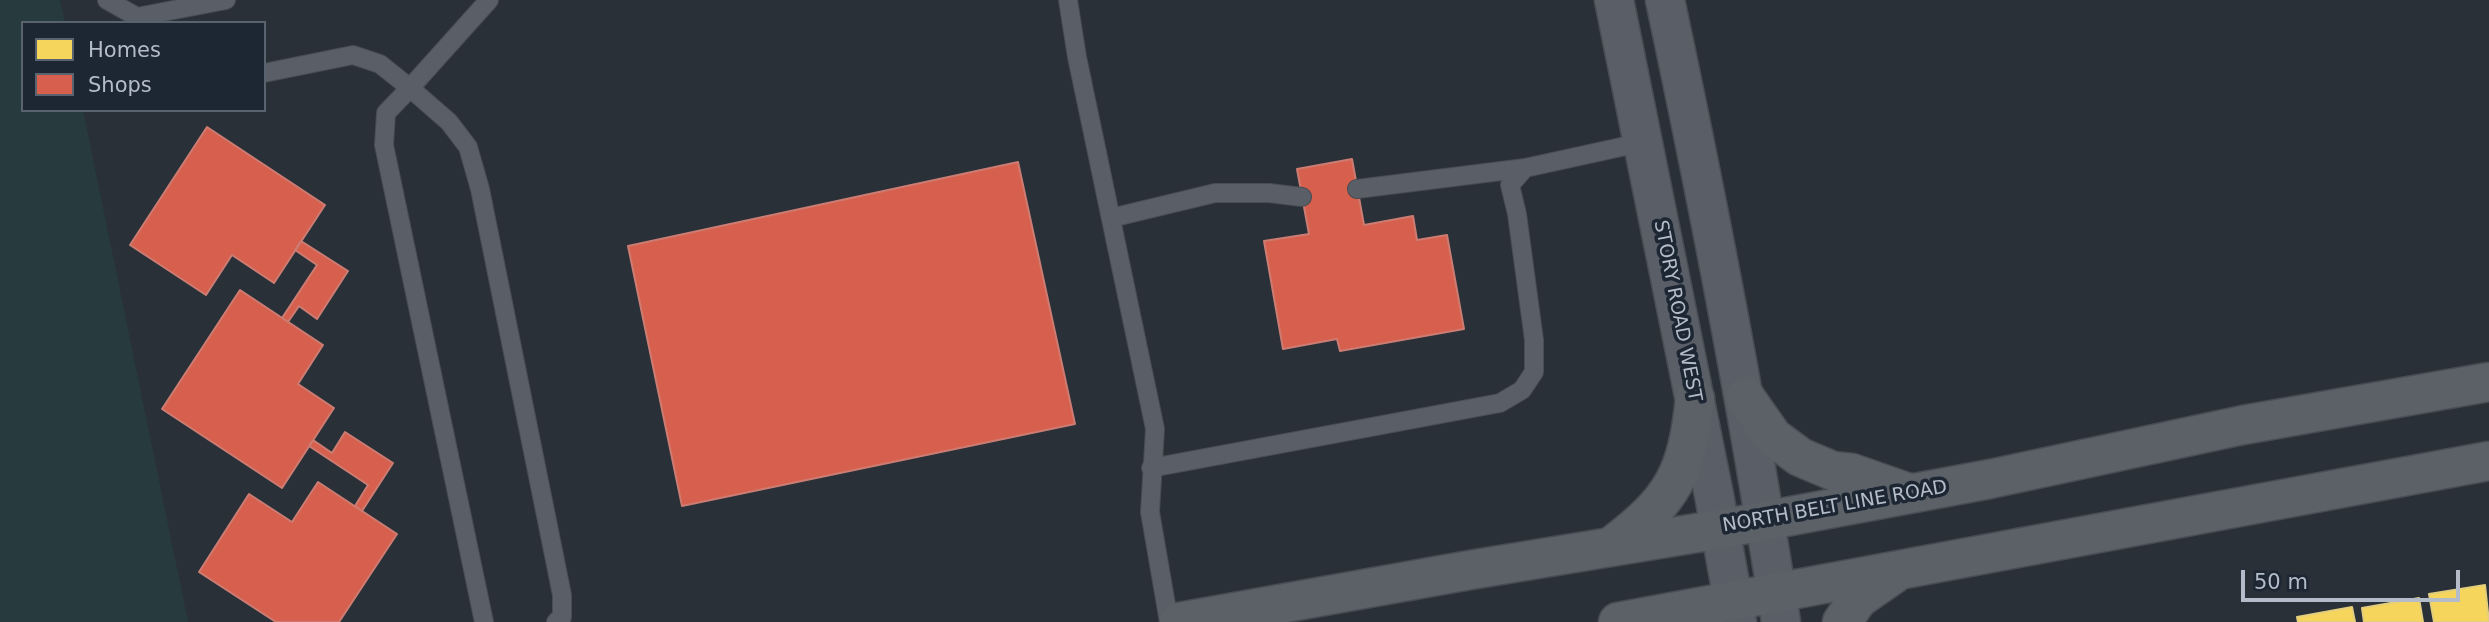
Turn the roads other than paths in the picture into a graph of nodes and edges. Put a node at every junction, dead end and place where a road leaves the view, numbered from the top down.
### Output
1 (107, 0) edge
2 (226, 0) edge
3 (489, 0) edge
4 (1068, 0) edge
5 (1614, 0) edge
6 (1665, 0) edge
7 (266, 73) edge
8 (410, 88) junction
9 (1644, 142) junction
10 (1525, 168) junction
11 (1357, 189) dead end
12 (1302, 197) dead end
13 (1111, 218) junction
14 (2489, 382) edge
15 (1745, 397) junction
16 (1695, 398) junction
17 (2489, 461) edge
18 (1152, 468) junction
19 (1911, 494) junction
20 (1765, 520) junction
21 (1721, 529) junction
22 (1611, 546) junction
23 (1898, 572) junction
24 (1779, 608) edge
25 (1735, 612) edge
26 (484, 622) edge
27 (556, 622) edge
28 (1168, 622) edge
29 (1179, 622) edge
30 (1618, 622) edge
31 (1842, 622) edge

1 - 2 lane
3 - 8 lane
4 - 13 lane
5 - 9 street, STORY ROAD WEST
6 - 15 street
7 - 8 lane
8 - 26 lane
8 - 27 lane
9 - 10 lane
9 - 16 street, STORY ROAD WEST
10 - 11 lane
10 - 18 lane
12 - 13 lane
13 - 18 lane
14 - 19 main road, NORTH BELT LINE ROAD
15 - 19 main road
15 - 20 street
16 - 21 street, STORY ROAD WEST
16 - 22 main road
17 - 23 main road
18 - 28 lane
19 - 20 main road, NORTH BELT LINE ROAD
20 - 21 main road, NORTH BELT LINE ROAD
20 - 24 street
21 - 22 main road, NORTH BELT LINE ROAD
21 - 25 street, STORY ROAD WEST
22 - 29 main road, NORTH BELT LINE ROAD
23 - 24 main road
23 - 31 main road
24 - 25 main road
25 - 30 main road

